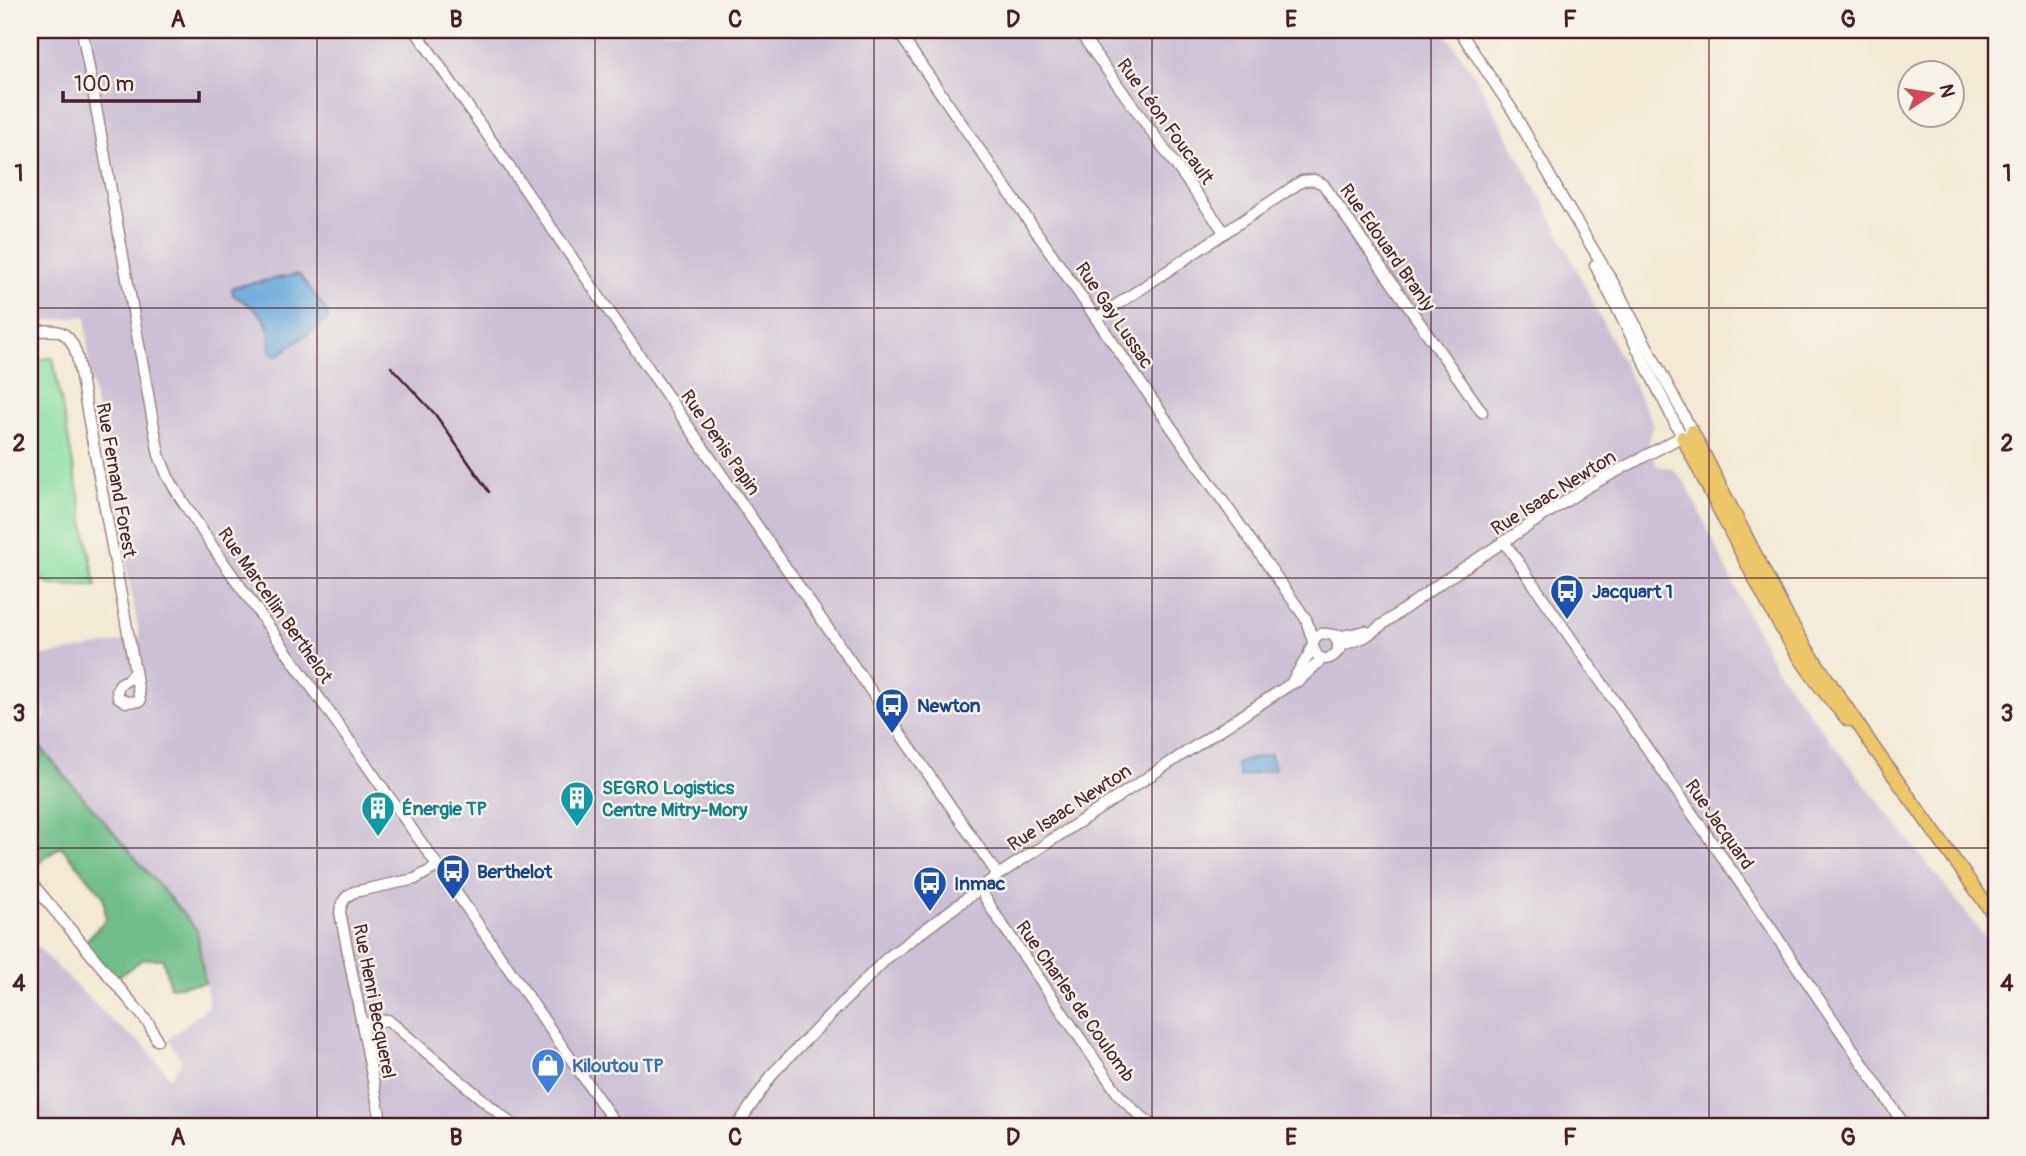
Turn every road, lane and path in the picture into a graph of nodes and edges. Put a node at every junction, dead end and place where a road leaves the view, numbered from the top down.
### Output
1 (82, 30) edge
2 (415, 30) edge
3 (897, 30) edge
4 (1078, 30) edge
5 (1459, 30) edge
6 (1225, 233) junction
7 (1097, 318) junction
8 (30, 332) edge
9 (1482, 412) dead end
10 (1687, 434) junction
11 (1504, 542) junction
12 (1306, 619) junction
13 (1375, 628) junction
14 (1328, 634) junction
15 (1312, 644) junction
16 (1338, 651) junction
17 (1322, 659) junction
18 (135, 671) dead end
19 (1289, 685) junction
20 (438, 866) junction
21 (998, 875) junction
22 (30, 881) edge
23 (979, 887) junction
24 (1996, 918) edge
25 (363, 1024) junction
26 (157, 1040) dead end
27 (382, 1126) edge
28 (514, 1126) edge
29 (617, 1126) edge
30 (737, 1126) edge
31 (1154, 1126) edge
32 (1905, 1126) edge

1 - 20 street, Rue Marcellin Berthelot
2 - 21 street, Rue Denis Papin
3 - 7 street, Rue Gay Lussac
4 - 6 street, Rue Léon Foucault
5 - 10 street
6 - 7 street, Rue Edouard Branly
6 - 9 street, Rue Edouard Branly
7 - 12 street, Rue Gay Lussac
8 - 18 street, Rue Fernand Forest
10 - 11 street, Rue Isaac Newton
10 - 24 main road
11 - 13 street, Rue Isaac Newton
11 - 32 street, Rue Jacquard
12 - 14 street, Rue Gay Lussac
12 - 15 street, Rue Gay Lussac
13 - 14 street, Rue Isaac Newton
13 - 16 street, Rue Isaac Newton
14 - 15 street
14 - 16 street
15 - 17 street
15 - 19 street, Rue Isaac Newton
16 - 17 street
17 - 19 street, Rue Isaac Newton
19 - 21 street, Rue Isaac Newton
20 - 25 street, Rue Henri Becquerel
20 - 29 street, Rue Marcellin Berthelot
21 - 23 street, Rue Isaac Newton
22 - 26 street
23 - 30 street, Rue Isaac Newton
23 - 31 street, Rue Charles de Coulomb
25 - 27 street, Rue Henri Becquerel
25 - 28 street

